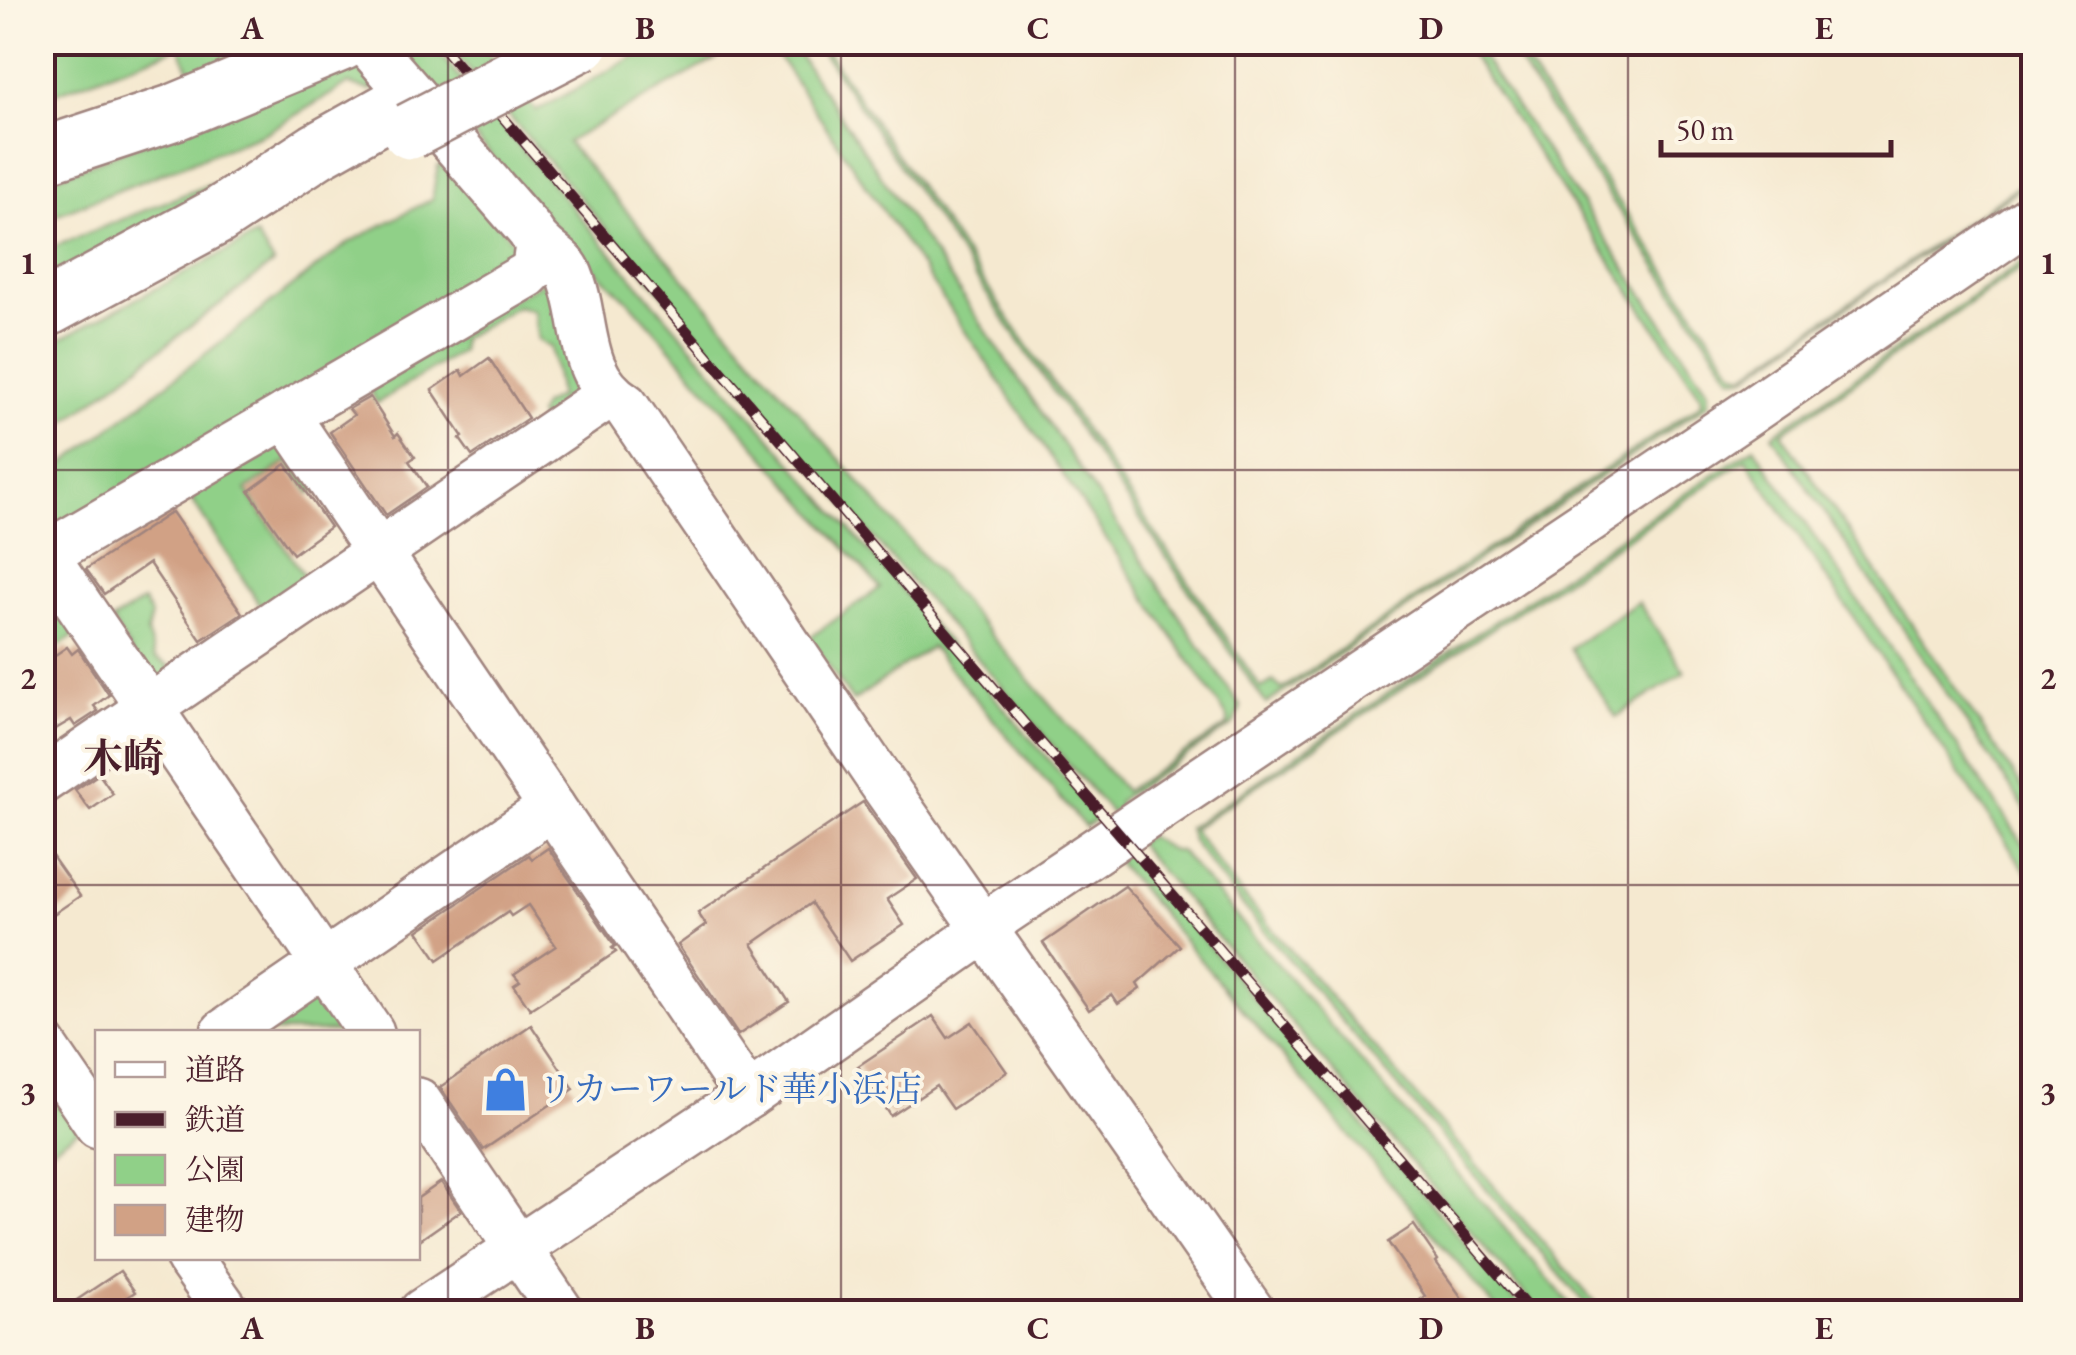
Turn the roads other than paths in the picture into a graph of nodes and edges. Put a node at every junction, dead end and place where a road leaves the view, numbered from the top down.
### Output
1 (343, 42) edge
2 (366, 42) edge
3 (510, 42) edge
4 (582, 42) edge
5 (401, 120) junction
6 (42, 156) edge
7 (2034, 216) edge
8 (538, 245) junction
9 (42, 311) edge
10 (609, 395) junction
11 (286, 415) junction
12 (378, 552) junction
13 (44, 556) edge
14 (150, 708) junction
15 (42, 781) edge
16 (552, 807) junction
17 (985, 930) junction
18 (325, 965) junction
19 (227, 1030) edge
20 (370, 1030) edge
21 (42, 1043) edge
22 (748, 1096) junction
23 (420, 1104) edge
24 (95, 1119) edge
25 (516, 1247) junction
26 (190, 1260) edge
27 (227, 1312) edge
28 (422, 1312) edge
29 (561, 1312) edge
30 (1252, 1312) edge

1 - 6 main road
2 - 8 street
3 - 5 main road
4 - 5 main road, bridge
5 - 9 main road
7 - 17 street
8 - 10 street
8 - 11 street
10 - 12 street
10 - 17 street
11 - 12 street
11 - 13 street
12 - 14 street
12 - 16 street
13 - 14 street
14 - 15 street
14 - 18 street
16 - 18 street
16 - 22 street
17 - 22 street
17 - 30 street
18 - 19 street
18 - 20 street
21 - 24 street
22 - 25 street
23 - 25 street
25 - 28 street
25 - 29 street
26 - 27 street

